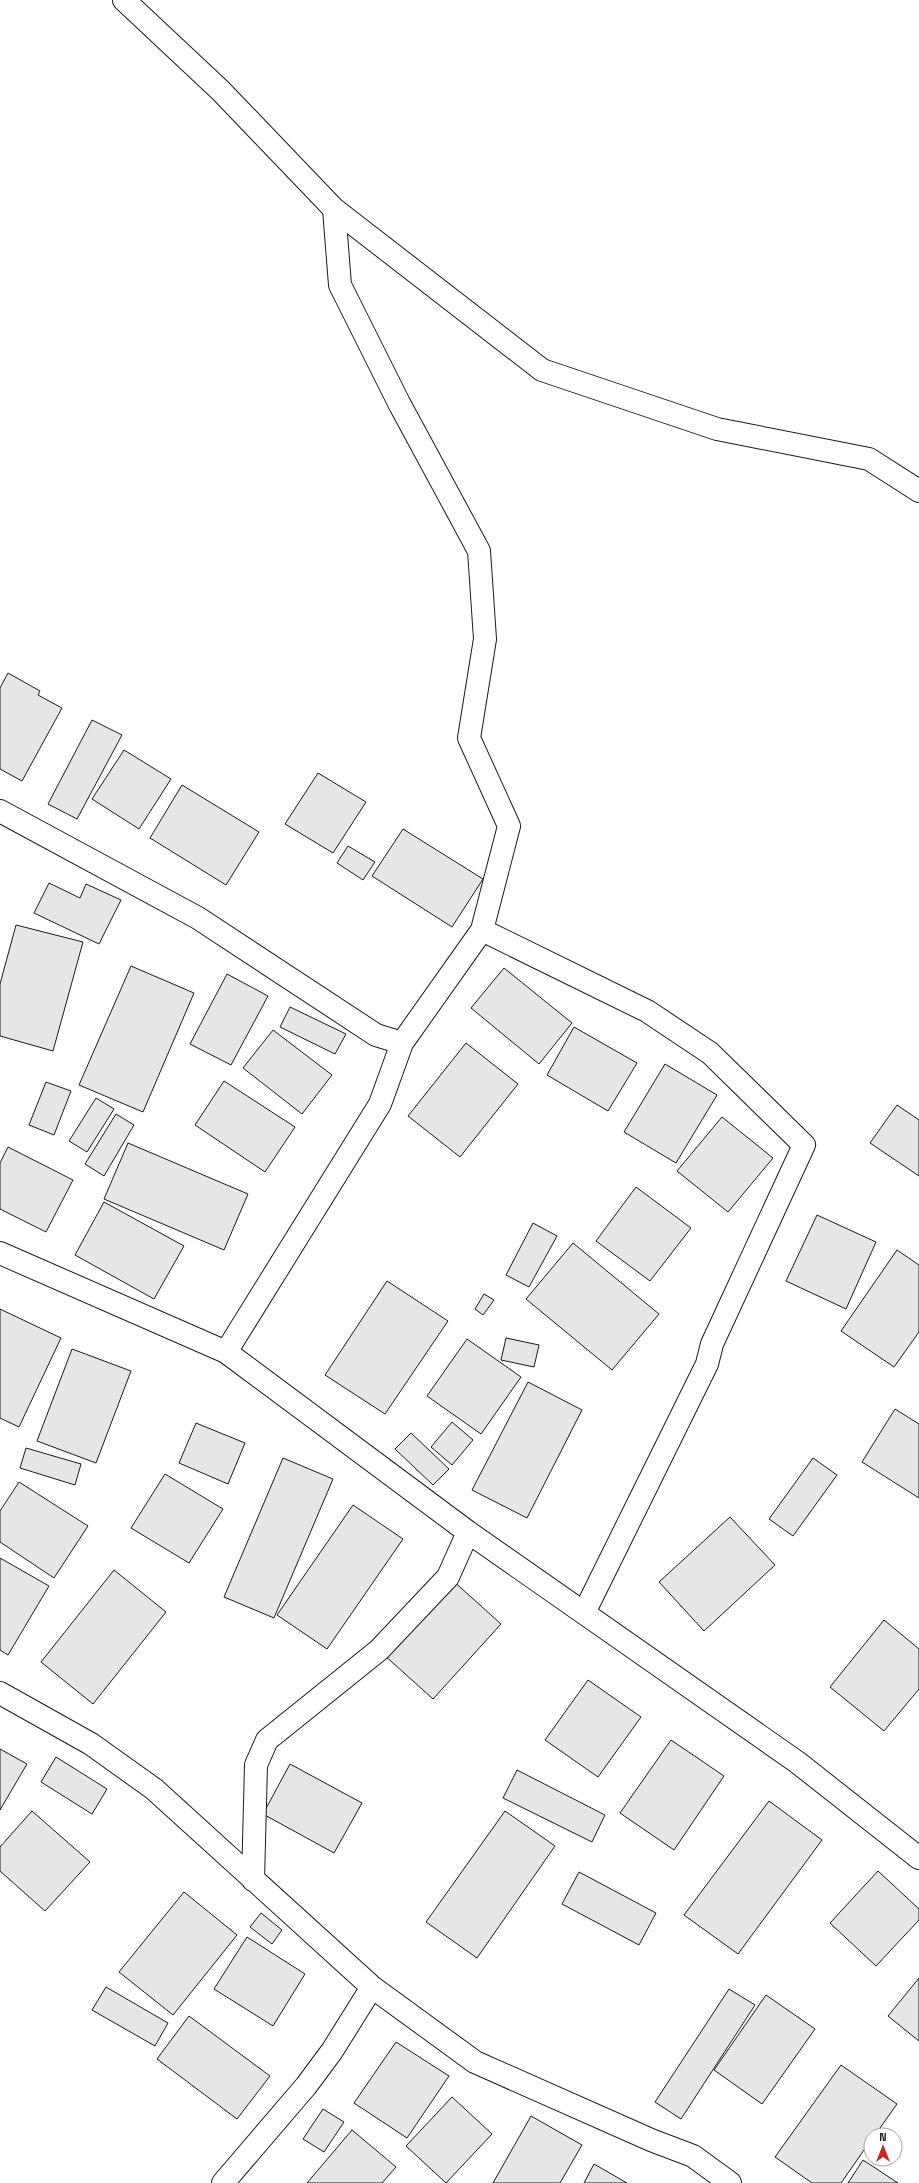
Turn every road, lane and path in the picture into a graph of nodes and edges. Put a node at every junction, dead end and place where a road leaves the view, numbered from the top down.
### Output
1 (124, 0) edge
2 (334, 209) junction
3 (919, 491) edge
4 (0, 810) edge
5 (482, 930) junction
6 (402, 1043) junction
7 (0, 1253) edge
8 (226, 1352) junction
9 (468, 1532) junction
10 (584, 1613) junction
11 (0, 1692) edge
12 (919, 1858) edge
13 (253, 1880) junction
14 (372, 1987) junction
15 (223, 2183) edge
16 (730, 2183) edge

1 - 2 street
2 - 3 street
2 - 5 street
4 - 6 street
5 - 6 street
5 - 10 street
6 - 8 street
7 - 8 street
8 - 9 street
9 - 10 street
9 - 13 street
10 - 12 street
11 - 13 street
13 - 14 street
14 - 15 street
14 - 16 street

